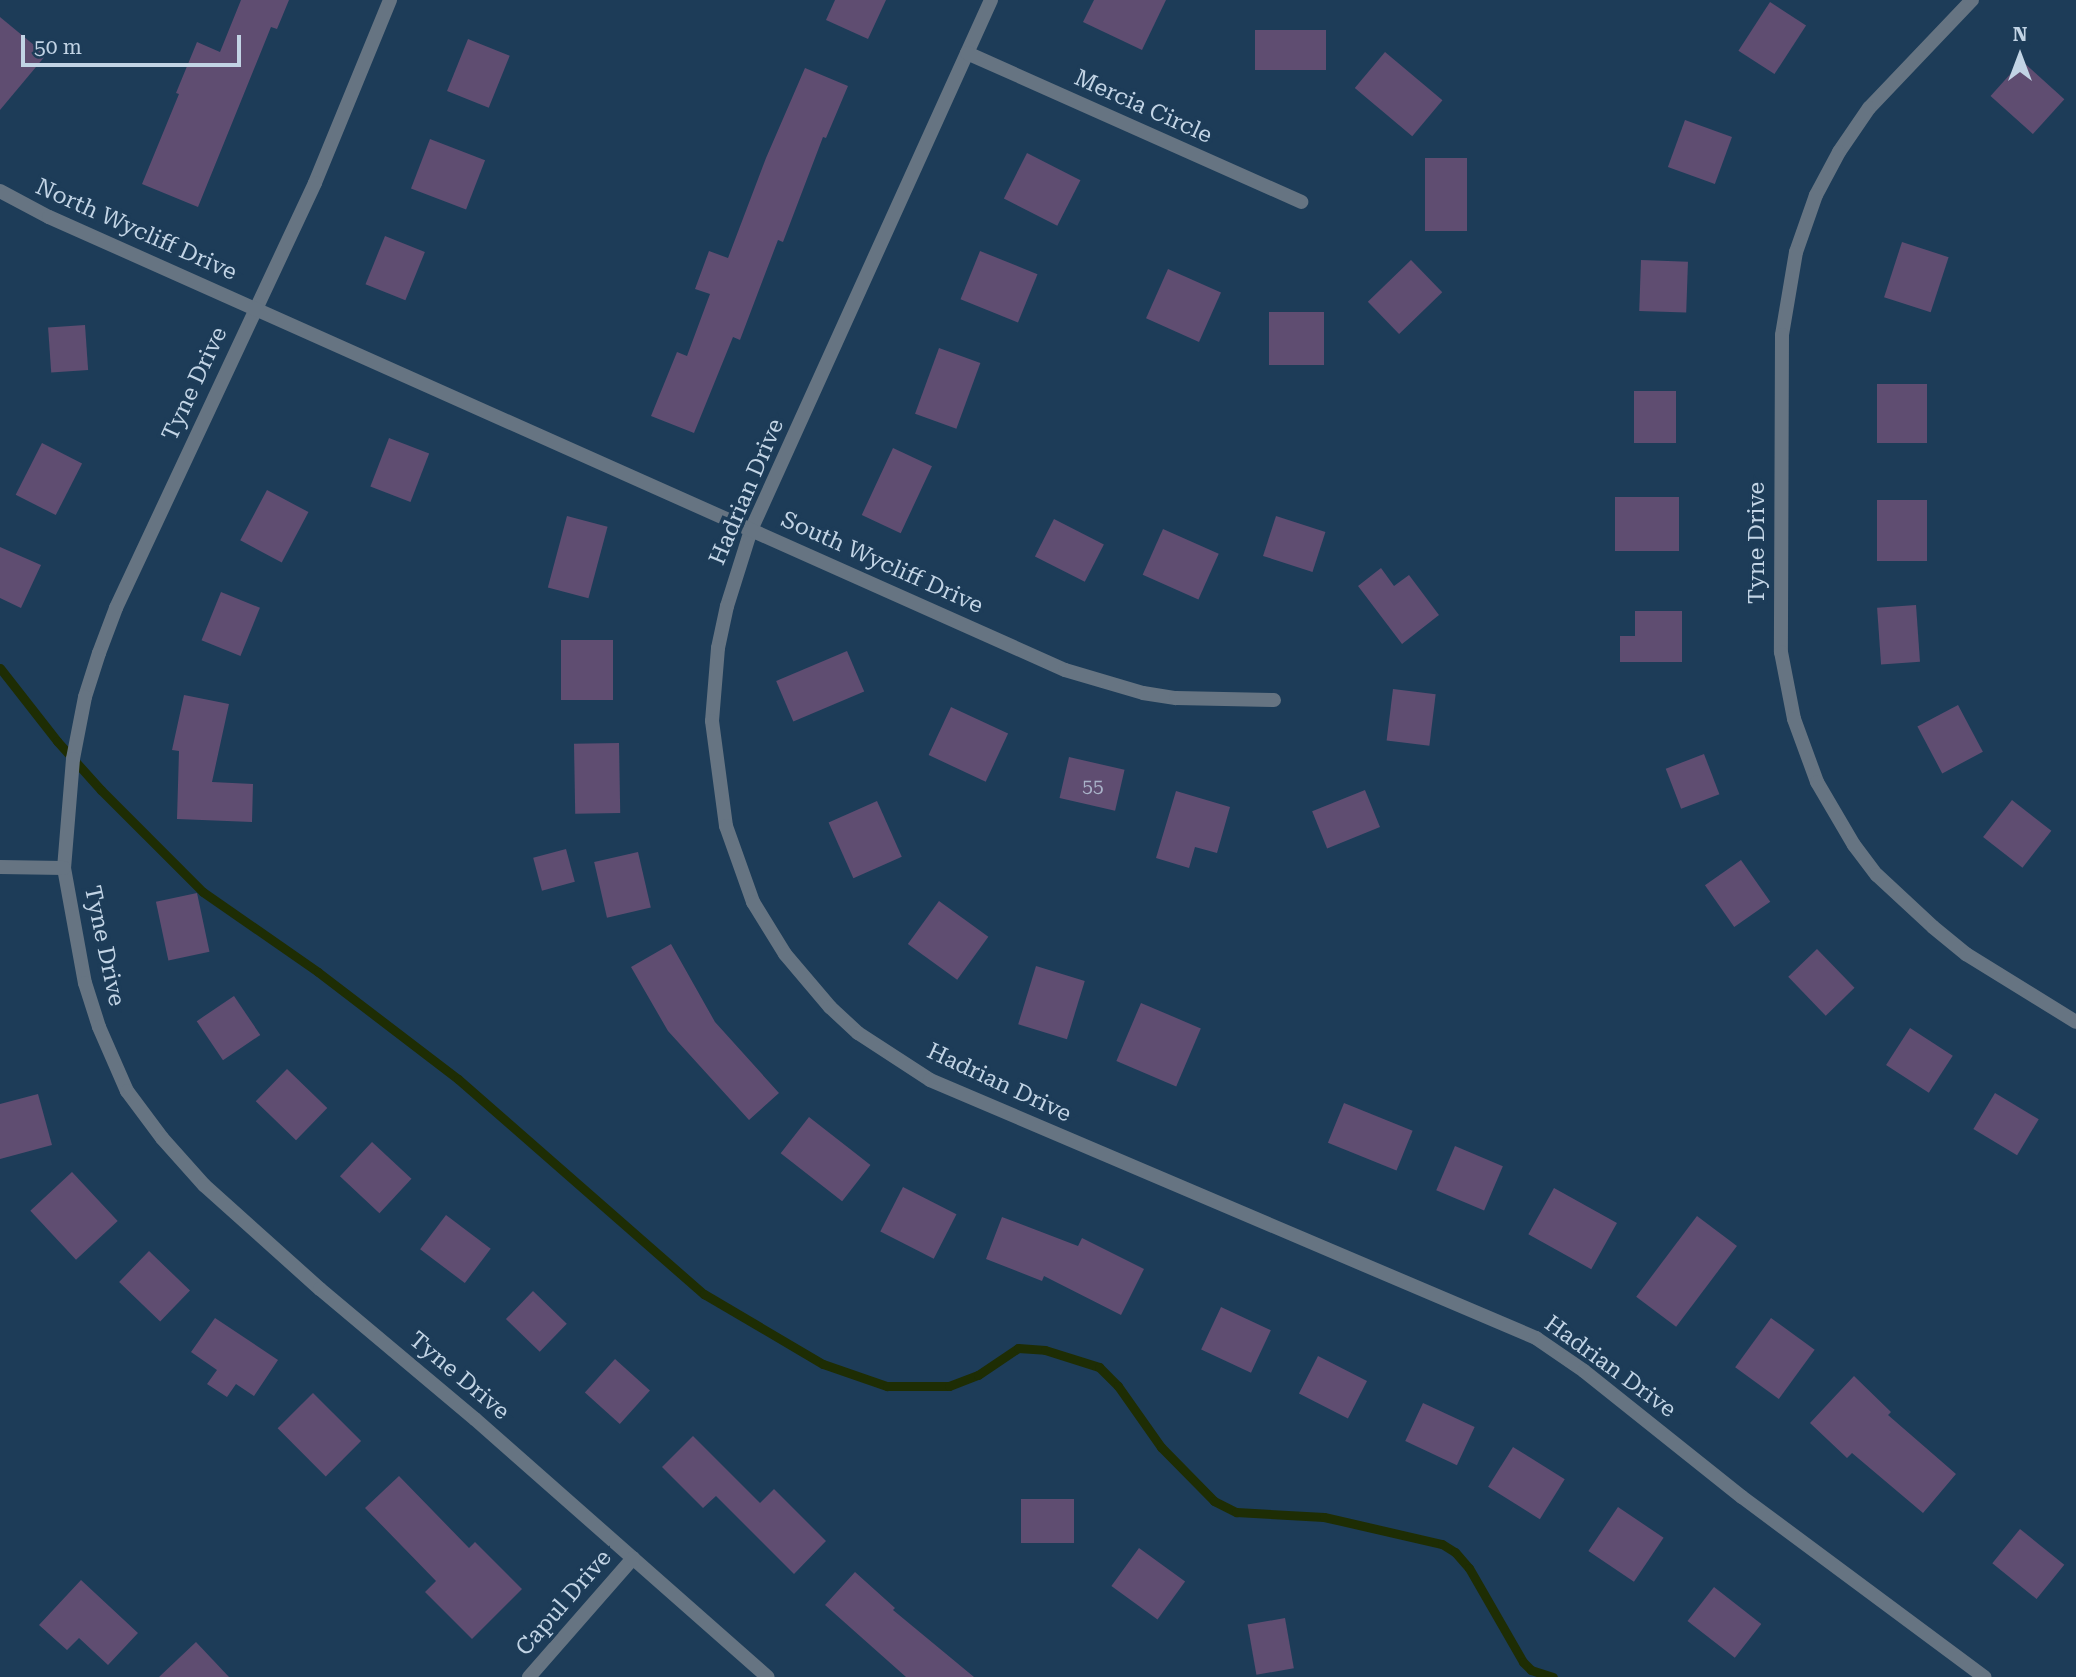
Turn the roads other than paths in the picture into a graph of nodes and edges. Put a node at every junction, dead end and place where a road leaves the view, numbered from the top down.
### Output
1 (390, 0) edge
2 (991, 0) edge
3 (1972, 0) edge
4 (967, 53) junction
5 (0, 191) edge
6 (1301, 202) dead end
7 (255, 308) junction
8 (751, 530) junction
9 (1275, 700) dead end
10 (0, 867) edge
11 (64, 868) junction
12 (2076, 1022) edge
13 (634, 1558) junction
14 (530, 1677) edge
15 (768, 1677) edge
16 (1984, 1677) edge

1 - 7 street, Tyne Drive
2 - 4 street, Hadrian Drive
3 - 12 street, Tyne Drive
4 - 6 street, Mercia Circle
4 - 8 street, Hadrian Drive
5 - 7 street, North Wycliff Drive
7 - 8 street, South Wycliff Drive
7 - 11 street, Tyne Drive
8 - 9 street, South Wycliff Drive
8 - 16 street, Hadrian Drive
10 - 11 street
11 - 13 street, Tyne Drive
13 - 14 street, Capul Drive
13 - 15 street, Tyne Drive

